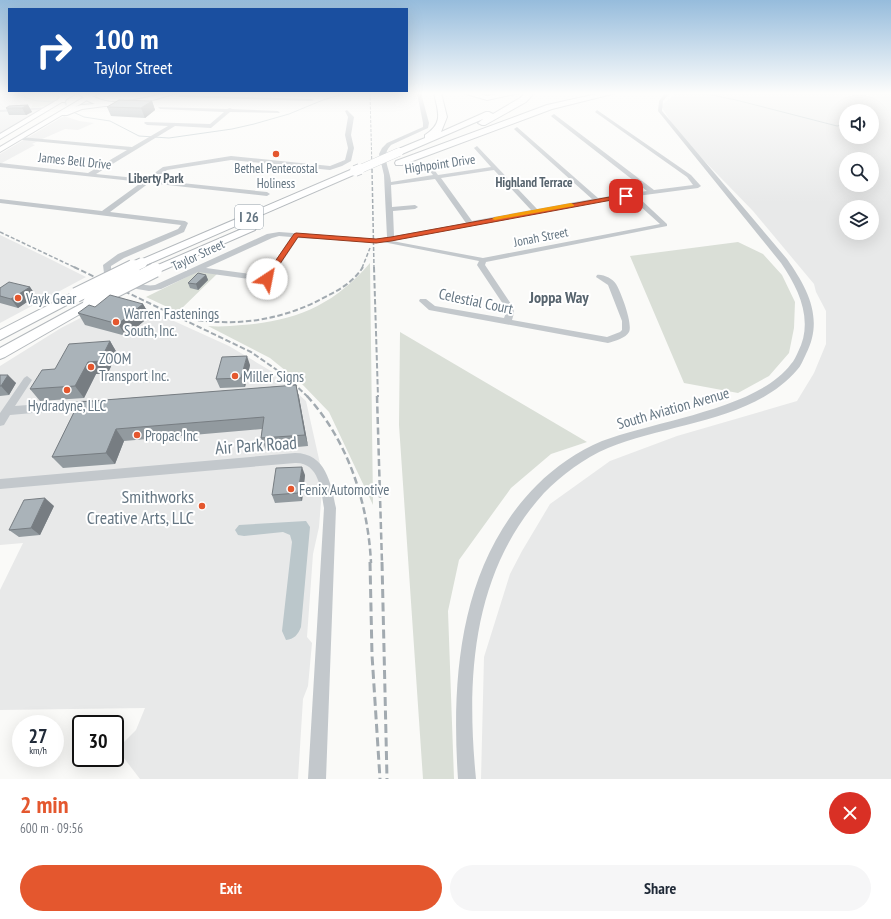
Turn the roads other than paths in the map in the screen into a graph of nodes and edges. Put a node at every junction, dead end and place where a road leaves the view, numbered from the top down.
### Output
1 (13, 129) edge
2 (37, 129) edge
3 (165, 129) edge
4 (349, 129) edge
5 (422, 129) edge
6 (438, 129) edge
7 (442, 129) edge
8 (453, 129) edge
9 (468, 129) edge
10 (488, 129) edge
11 (571, 129) edge
12 (623, 129) edge
13 (675, 129) edge
14 (517, 130) dead end
15 (0, 137) edge
16 (22, 138) junction
17 (421, 142) junction
18 (411, 147) junction
19 (477, 148) dead end
20 (133, 149) junction
21 (0, 150) edge
22 (399, 159) junction
23 (0, 165) edge
24 (428, 165) dead end
25 (496, 168) junction
26 (357, 174) junction
27 (89, 175) junction
28 (436, 178) junction
29 (148, 181) junction
30 (387, 184) junction
31 (652, 192) junction
32 (267, 194) dead end
33 (631, 195) junction
34 (597, 200) junction
35 (0, 201) edge
36 (415, 207) dead end
37 (389, 210) junction
38 (535, 211) junction
39 (104, 213) junction
40 (470, 223) junction
41 (296, 235) junction
42 (391, 239) junction
43 (376, 241) junction
44 (483, 260) junction
45 (196, 269) junction
46 (600, 277) dead end
47 (423, 301) dead end
48 (36, 316) junction
49 (508, 322) junction
50 (0, 332) edge
51 (0, 336) edge
52 (0, 354) edge
53 (27, 380) dead end
54 (103, 403) edge
55 (7, 411) junction
56 (0, 422) edge
57 (0, 484) edge
58 (317, 779) edge
59 (467, 779) edge

1 - 15 main road
2 - 16 main road
3 - 20 street
4 - 29 street
5 - 30 street
6 - 17 highway
7 - 17 highway
8 - 18 highway
9 - 22 highway
10 - 22 highway
11 - 31 street
12 - 31 street, Taylor Street
13 - 59 street, South Aviation Avenue
14 - 34 street
15 - 16 main road
16 - 20 street
16 - 21 main road
17 - 18 highway
18 - 22 highway
19 - 25 street
20 - 27 street
22 - 26 highway
23 - 27 street, James Bell Drive
24 - 28 street
25 - 28 street, Highpoint Drive
25 - 38 street
26 - 48 highway, I 26, bridge
26 - 52 highway, I 26, bridge
27 - 29 street, James Bell Drive
28 - 30 street, Highpoint Drive
28 - 40 street
29 - 32 street, James Bell Drive
29 - 39 street
30 - 37 street
31 - 33 street, Taylor Street
33 - 34 street, Taylor Street
33 - 44 street, Jonah Street
34 - 38 street, Taylor Street
35 - 39 street, Taylor Street
36 - 37 street
37 - 42 street
38 - 40 street, Taylor Street
39 - 45 street, Taylor Street
40 - 42 street, Taylor Street
41 - 43 street, Taylor Street
41 - 45 street, Taylor Street
41 - 45 street
42 - 43 street, Taylor Street
43 - 44 street, Jonah Street
44 - 49 street
46 - 49 street, Celestial Court
47 - 49 street, Celestial Court
48 - 50 highway
48 - 51 highway, I 26
53 - 55 street
54 - 55 street
55 - 56 street
57 - 58 street, Air Park Road

